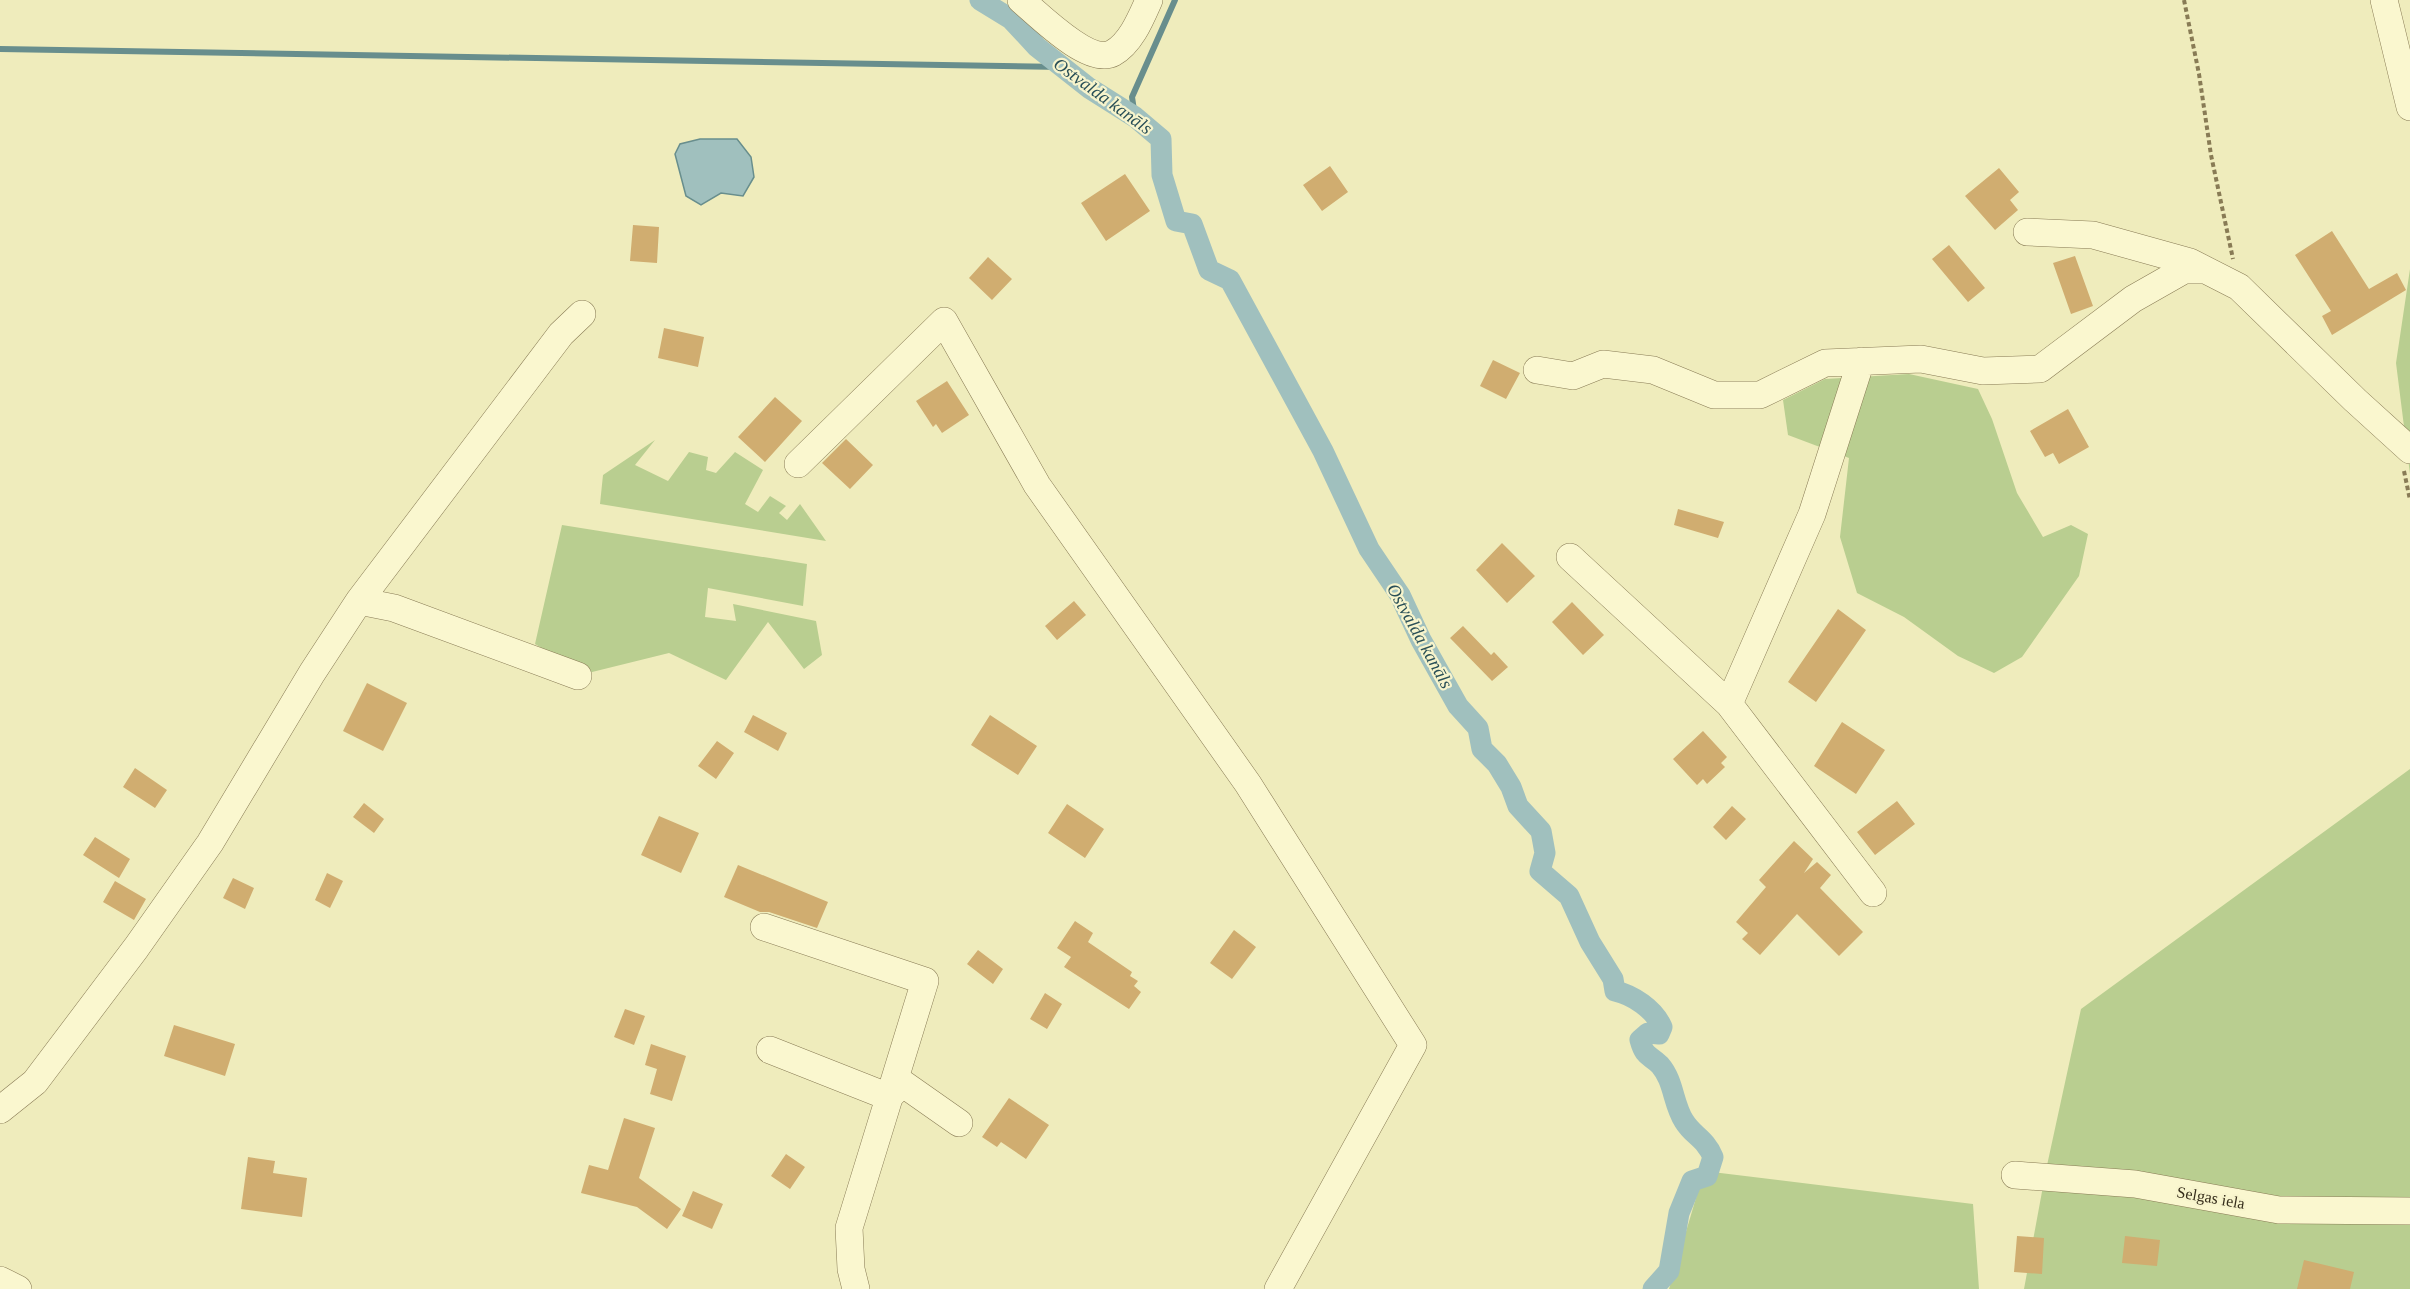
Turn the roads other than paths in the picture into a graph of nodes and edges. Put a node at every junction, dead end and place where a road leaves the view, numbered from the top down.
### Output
1 (1021, 0) edge
2 (1149, 0) edge
3 (2384, 0) edge
4 (2410, 107) edge
5 (2027, 232) dead end
6 (2205, 270) junction
7 (582, 314) dead end
8 (1861, 361) junction
9 (1538, 370) dead end
10 (2410, 450) edge
11 (798, 464) dead end
12 (1570, 557) dead end
13 (359, 602) junction
14 (578, 676) dead end
15 (1729, 704) junction
16 (1873, 893) dead end
17 (764, 927) dead end
18 (941, 994) dead end
19 (770, 1050) dead end
20 (896, 1090) junction
21 (0, 1110) edge
22 (959, 1123) dead end
23 (2015, 1175) dead end
24 (2409, 1211) edge
25 (0, 1280) edge
26 (18, 1289) edge
27 (856, 1289) edge
28 (1278, 1289) edge

1 - 2 street
3 - 4 street
5 - 6 street
6 - 8 street
6 - 10 street
7 - 13 street
8 - 9 street
8 - 15 street
11 - 28 street
12 - 15 street
13 - 14 street
13 - 21 street
15 - 16 street
17 - 20 street
18 - 20 street
19 - 20 street
20 - 22 street
20 - 27 street
23 - 24 street, Selgas iela
25 - 26 street

